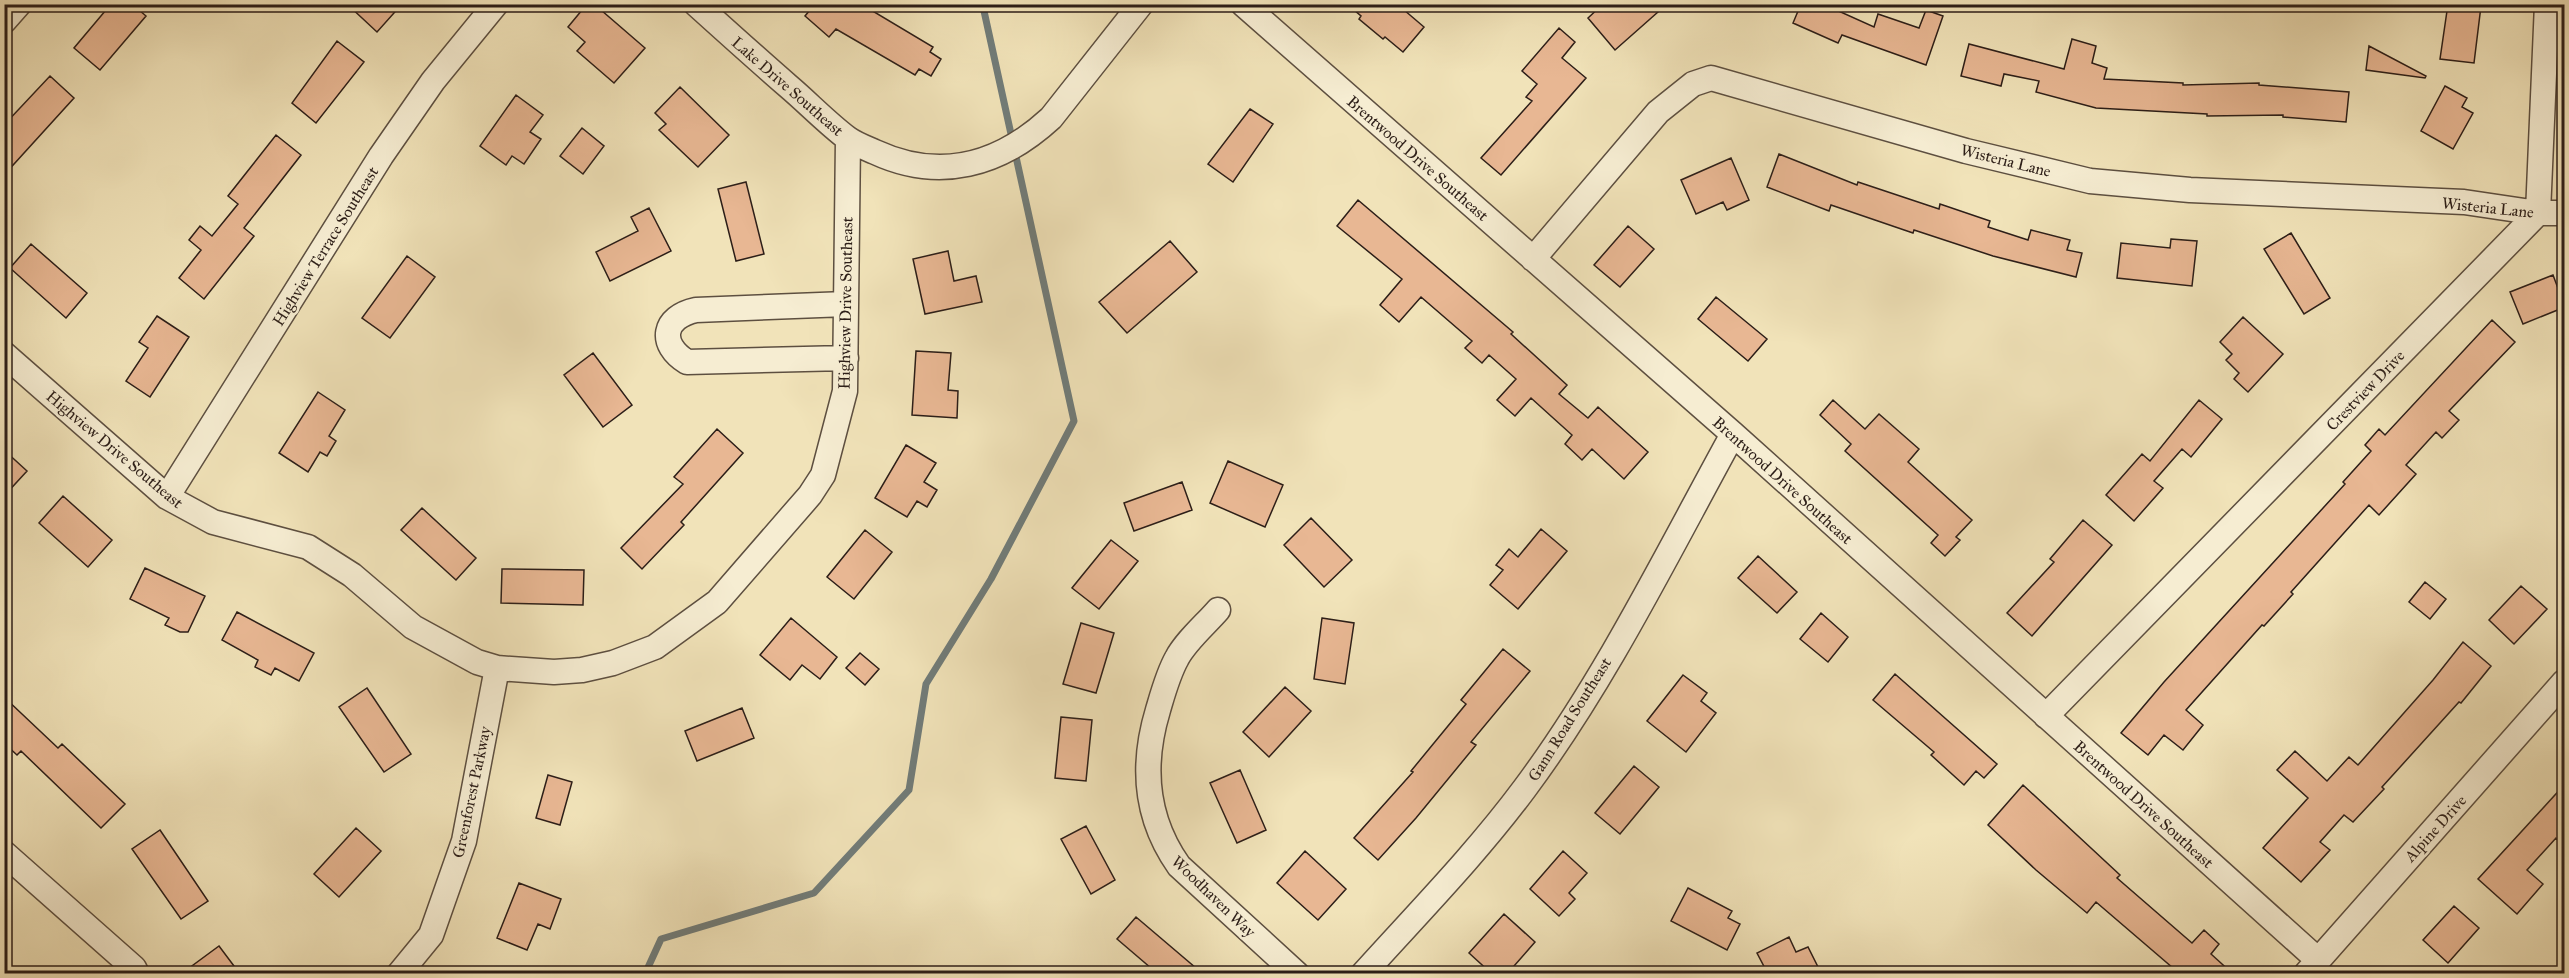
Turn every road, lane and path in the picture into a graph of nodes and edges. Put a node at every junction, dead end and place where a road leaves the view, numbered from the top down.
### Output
1 (19, 4) edge
2 (496, 4) edge
3 (696, 4) edge
4 (1141, 4) edge
5 (1243, 4) edge
6 (2547, 4) edge
7 (4, 21) edge
8 (848, 139) junction
9 (2538, 213) junction
10 (2565, 213) edge
11 (1533, 259) junction
12 (846, 304) junction
13 (4, 354) edge
14 (846, 358) junction
15 (1732, 434) junction
16 (167, 497) junction
17 (1218, 610) dead end
18 (497, 668) junction
19 (2565, 682) edge
20 (2046, 716) junction
21 (4, 853) edge
22 (2312, 967) edge
23 (136, 974) edge
24 (399, 974) edge
25 (1297, 974) edge
26 (1363, 974) edge

1 - 7 street
2 - 16 street, Highview Terrace Southeast
3 - 8 street, Lake Drive Southeast
4 - 8 street, Lake Drive Southeast
5 - 11 street, Brentwood Drive Southeast
6 - 9 street
8 - 12 street, Highview Drive Southeast
9 - 10 street, Wisteria Lane
9 - 11 street, Wisteria Lane
9 - 20 street, Crestview Drive
11 - 15 street, Brentwood Drive Southeast
12 - 14 street, Highview Drive Southeast
12 - 14 street
13 - 16 street, Highview Drive Southeast
14 - 18 street, Highview Drive Southeast
15 - 20 street, Brentwood Drive Southeast
15 - 26 street, Gann Road Southeast
16 - 18 street, Highview Drive Southeast
17 - 25 street, Woodhaven Way
18 - 24 street, Greenforest Parkway
19 - 22 street, Alpine Drive
20 - 22 street, Brentwood Drive Southeast
21 - 23 street

